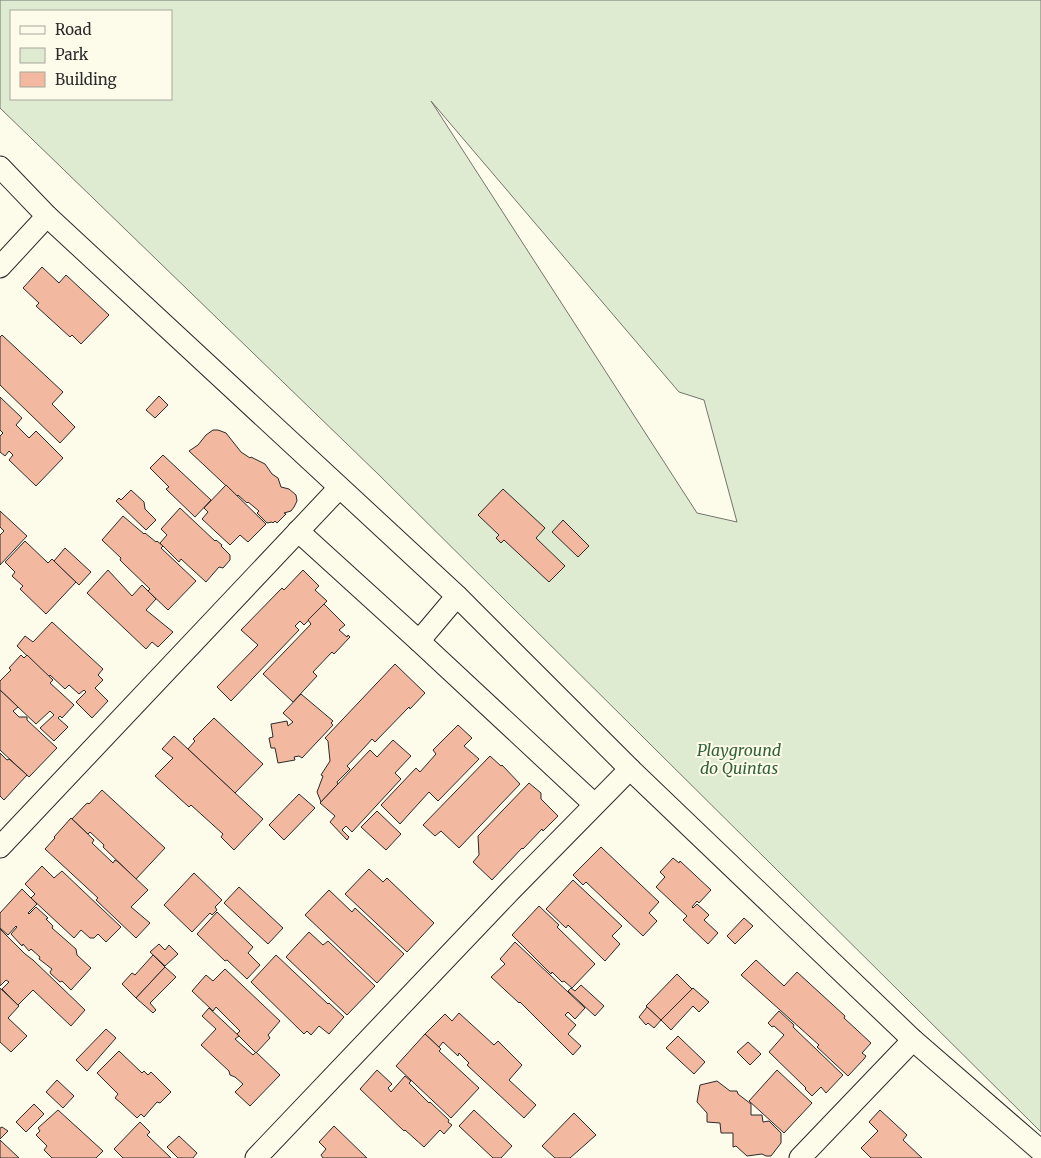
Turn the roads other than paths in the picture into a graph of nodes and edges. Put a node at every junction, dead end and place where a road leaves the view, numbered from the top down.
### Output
1 (0, 166) edge
2 (47, 216) junction
3 (0, 267) edge
4 (339, 488) junction
5 (298, 531) junction
6 (457, 596) junction
7 (419, 641) junction
8 (630, 769) junction
9 (594, 804) junction
10 (0, 847) edge
11 (913, 1040) junction
12 (1041, 1150) edge
13 (256, 1158) edge
14 (800, 1158) edge

1 - 2 street
2 - 3 street
2 - 4 street
4 - 5 street
4 - 6 street
5 - 7 street
5 - 10 street
6 - 7 street
6 - 8 street
7 - 9 street
8 - 9 street
8 - 11 street
9 - 13 street
11 - 12 street
11 - 14 street

